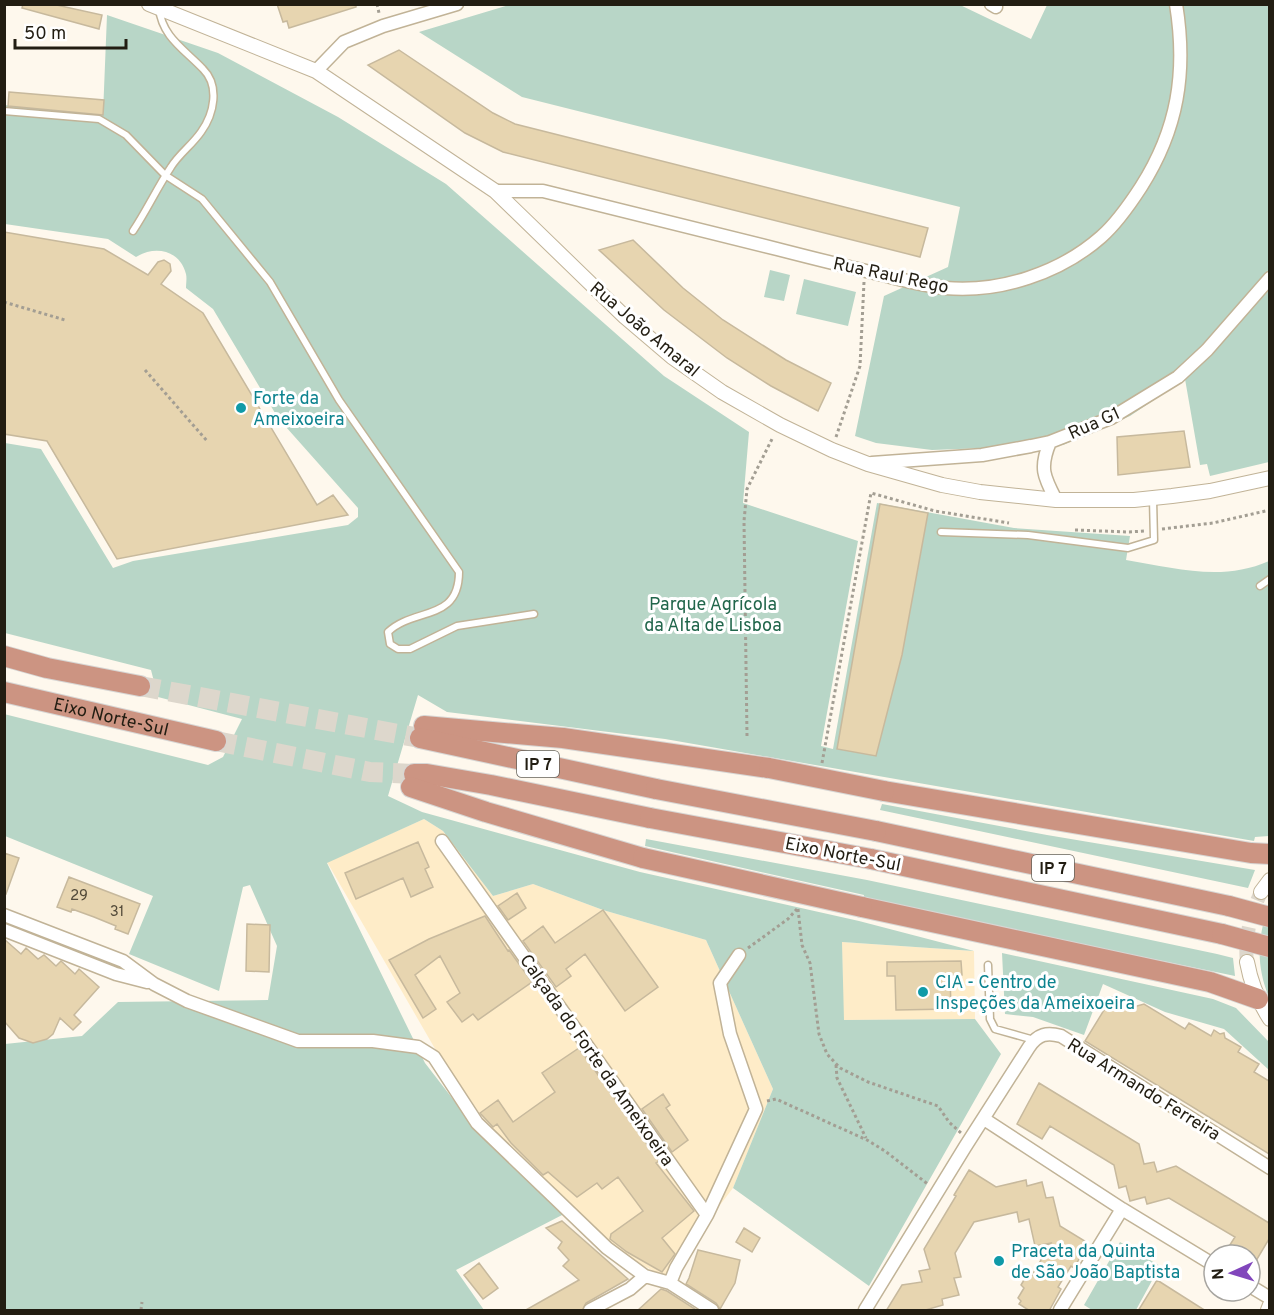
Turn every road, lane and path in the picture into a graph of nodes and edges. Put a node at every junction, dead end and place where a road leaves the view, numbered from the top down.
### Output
1 (457, 4) edge
2 (1176, 4) edge
3 (154, 6) edge
4 (315, 71) junction
5 (4, 111) edge
6 (165, 175) junction
7 (495, 191) junction
8 (133, 231) dead end
9 (864, 271) junction
10 (1269, 278) edge
11 (4, 302) edge
12 (64, 320) dead end
13 (145, 370) dead end
14 (780, 425) junction
15 (208, 442) dead end
16 (1050, 442) junction
17 (832, 450) junction
18 (868, 464) junction
19 (1269, 478) edge
20 (1153, 498) junction
21 (1056, 500) junction
22 (1269, 510) edge
23 (1018, 524) dead end
24 (1074, 530) dead end
25 (1153, 531) junction
26 (941, 532) dead end
27 (1269, 579) edge
28 (1260, 586) dead end
29 (534, 614) dead end
30 (4, 656) edge
31 (140, 686) tunnel mouth
32 (4, 692) edge
33 (747, 736) dead end
34 (216, 741) tunnel mouth
35 (822, 766) dead end
36 (442, 841) dead end
37 (1269, 854) edge
38 (4, 915) edge
39 (1269, 917) edge
40 (4, 930) edge
41 (1269, 946) edge
42 (739, 955) joint
43 (1248, 962) tunnel mouth
44 (988, 965) dead end
45 (154, 984) junction
46 (1258, 999) junction
47 (1269, 1019) edge
48 (1034, 1040) junction
49 (836, 1064) junction
50 (756, 1109) junction
51 (984, 1119) junction
52 (867, 1140) junction
53 (969, 1140) junction
54 (1269, 1168) edge
55 (938, 1191) junction
56 (1122, 1209) junction
57 (707, 1215) junction
58 (1202, 1258) edge
59 (645, 1276) junction
60 (670, 1283) junction
61 (142, 1302) dead end
62 (1269, 1305) edge
63 (141, 1311) edge
64 (590, 1311) edge
65 (712, 1311) edge
66 (865, 1311) edge
67 (1060, 1311) edge
68 (1268, 1311) edge

1 - 4 street
2 - 9 street, Rua Raul Rego
3 - 4 street, Rua João Amaral
3 - 6 lane
4 - 7 street, Rua João Amaral
5 - 6 lane
6 - 8 lane
6 - 29 lane
7 - 9 street, Rua Raul Rego
7 - 14 street, Rua João Amaral
9 - 17 path
10 - 16 street, Rua G1
11 - 12 path
13 - 15 path
14 - 17 street, Rua João Amaral
14 - 33 path
16 - 18 street, Rua G1
16 - 21 street
17 - 18 street, Rua João Amaral
18 - 21 street, Rua João Amaral
19 - 20 street, Rua João Amaral
20 - 21 street, Rua João Amaral
20 - 25 lane
22 - 25 path
23 - 35 path
24 - 25 path
25 - 26 lane
27 - 28 lane
30 - 31 highway, Eixo Norte-Sul
32 - 34 highway, Eixo Norte-Sul
36 - 57 street, Calçada do Forte da Ameixoeira
37 - 39 highway, Eixo Norte-Sul / IP 7, bridge
38 - 45 street
40 - 45 street
41 - 46 highway, Eixo Norte-Sul / IP 7, bridge
42 - 49 path
42 - 50 street
43 - 46 street
44 - 48 lane
45 - 59 street
46 - 47 street
48 - 51 street
48 - 54 street, Rua Armando Ferreira
49 - 52 path
49 - 53 path
50 - 52 path
50 - 57 street
51 - 53 street
51 - 56 street
52 - 55 path
53 - 55 street
55 - 66 street
56 - 58 street
56 - 67 street
57 - 60 street
59 - 60 street
59 - 64 street
60 - 65 street
61 - 63 path
62 - 68 street

